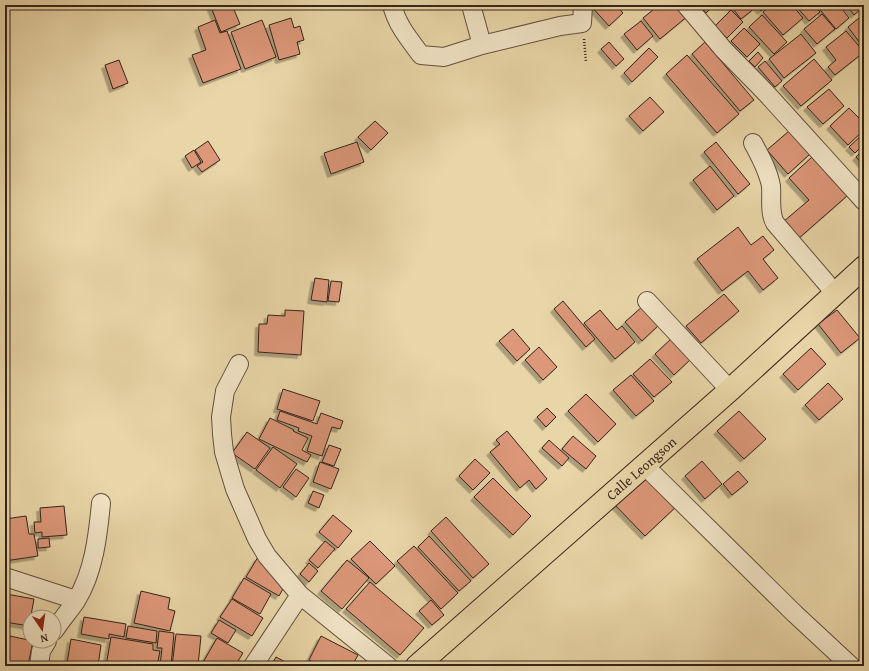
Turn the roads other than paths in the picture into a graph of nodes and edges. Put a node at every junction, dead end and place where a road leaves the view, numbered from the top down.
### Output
1 (392, 5) edge
2 (472, 5) edge
3 (583, 5) edge
4 (686, 5) edge
5 (482, 45) junction
6 (753, 143) dead end
7 (864, 201) edge
8 (864, 267) edge
9 (835, 293) junction
10 (647, 301) dead end
11 (239, 364) dead end
12 (730, 390) junction
13 (644, 465) junction
14 (101, 503) dead end
15 (5, 576) edge
16 (300, 595) junction
17 (76, 600) junction
18 (62, 619) edge
19 (42, 649) edge
20 (39, 666) edge
21 (253, 666) edge
22 (388, 666) edge
23 (417, 666) edge
24 (851, 666) edge

1 - 5 street
2 - 5 street
3 - 5 street
4 - 7 street
6 - 9 street
8 - 9 main road, Calle Leongson
9 - 12 main road, Calle Leongson
10 - 12 street
11 - 16 street
12 - 13 main road, Calle Leongson
13 - 23 main road, Calle Leongson
13 - 24 street
14 - 17 street
15 - 17 street
16 - 21 street
16 - 22 street
17 - 18 street
19 - 20 street

